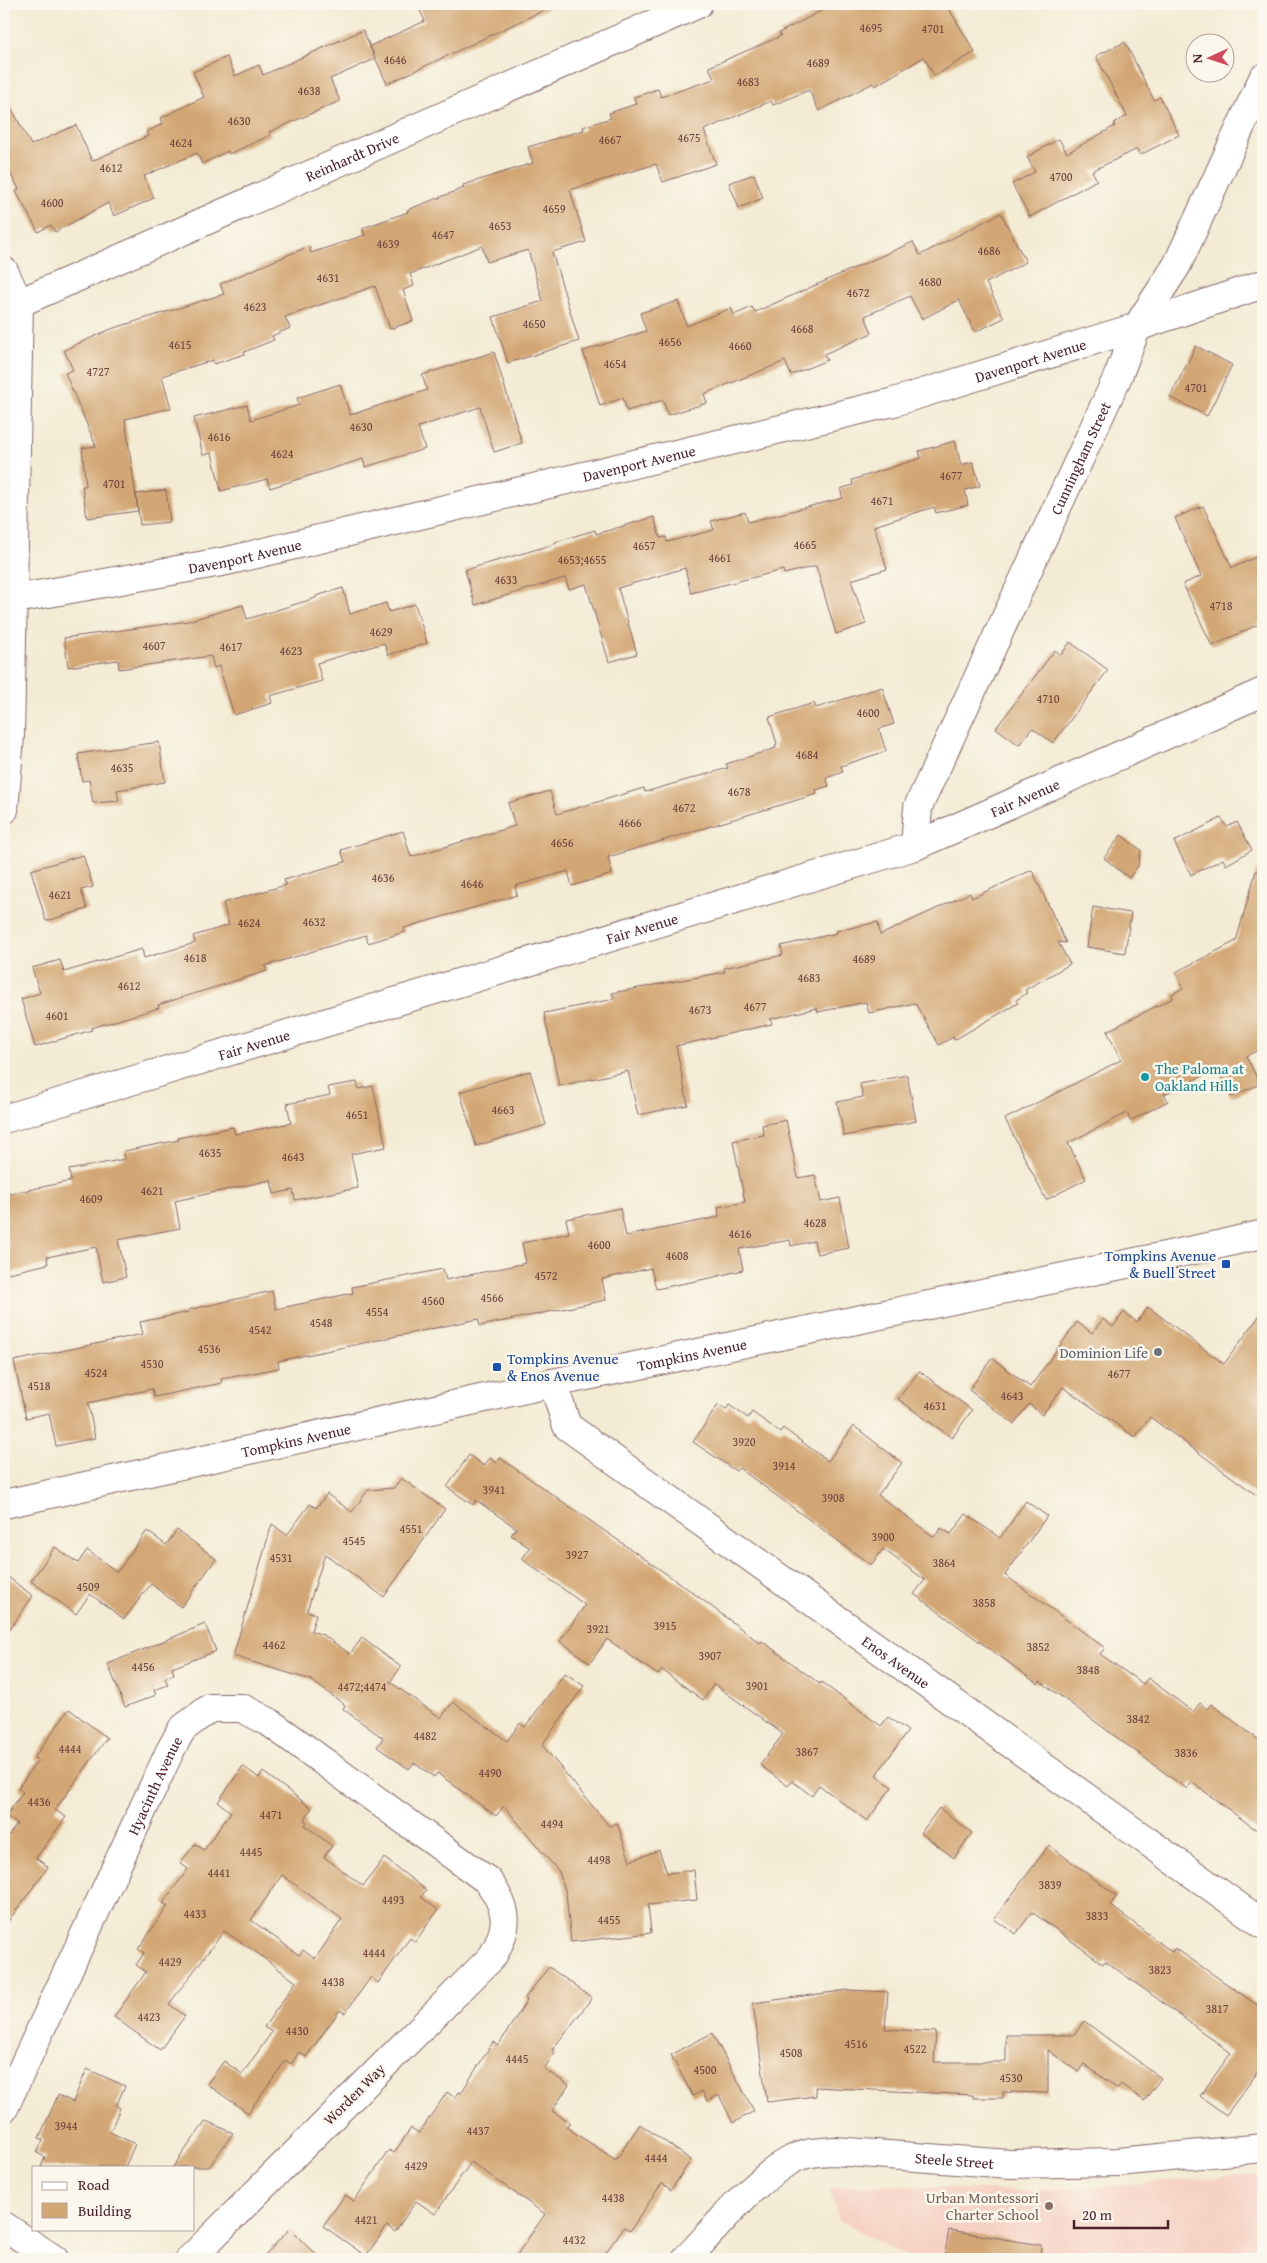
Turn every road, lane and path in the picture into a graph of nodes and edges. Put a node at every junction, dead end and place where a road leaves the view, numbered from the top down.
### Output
1 (698, 4) edge
2 (1263, 78) edge
3 (4, 271) edge
4 (1263, 284) edge
5 (12, 301) edge
6 (1137, 328) junction
7 (8, 600) edge
8 (1263, 692) edge
9 (4, 810) edge
10 (915, 846) junction
11 (4, 1119) edge
12 (1263, 1234) edge
13 (553, 1383) junction
14 (4, 1504) edge
15 (506, 1921) joint
16 (1263, 1924) edge
17 (4, 2108) edge
18 (1263, 2148) edge
19 (4, 2226) edge
20 (54, 2259) edge
21 (190, 2259) edge
22 (686, 2259) edge

1 - 5 street, Reinhardt Drive
2 - 6 street, Cunningham Street
3 - 5 street
4 - 6 street, Davenport Avenue
5 - 7 street
6 - 7 street, Davenport Avenue
6 - 10 street, Cunningham Street
7 - 9 street
8 - 10 street, Fair Avenue
10 - 11 street, Fair Avenue
12 - 13 street, Tompkins Avenue
13 - 14 street, Tompkins Avenue
13 - 16 street, Enos Avenue
15 - 17 street, Hyacinth Avenue
15 - 21 street, Worden Way
18 - 22 street, Steele Street
19 - 20 street

